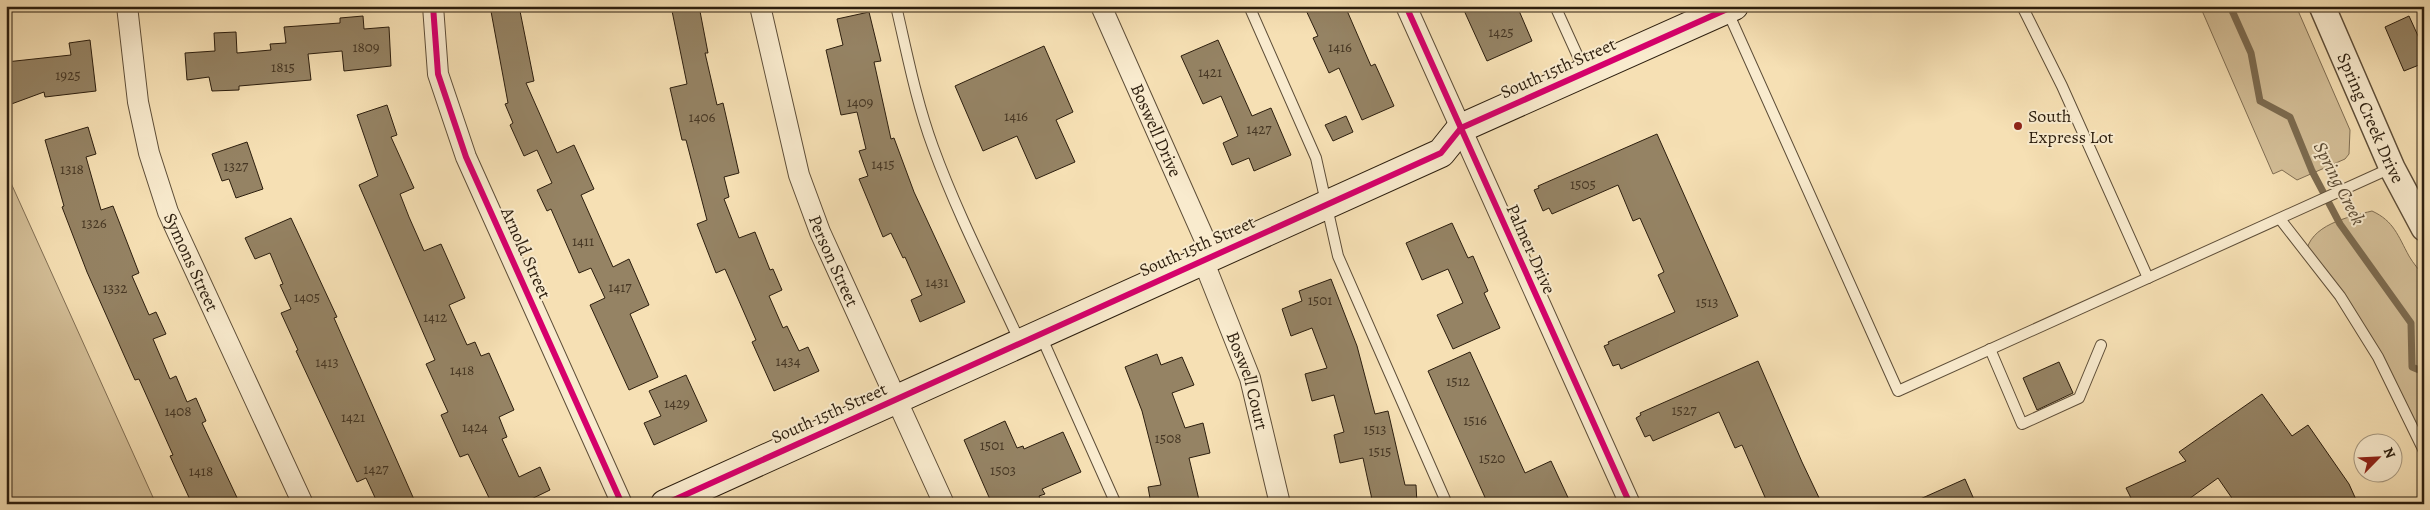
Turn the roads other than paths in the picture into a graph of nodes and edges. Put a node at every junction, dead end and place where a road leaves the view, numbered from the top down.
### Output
1 (127, 6) edge
2 (433, 6) edge
3 (760, 6) edge
4 (896, 6) edge
5 (1101, 6) edge
6 (1249, 6) edge
7 (1406, 6) edge
8 (1555, 6) edge
9 (2022, 6) edge
10 (2322, 6) edge
11 (1722, 9) edge
12 (1585, 72) junction
13 (1461, 128) junction
14 (2392, 168) junction
15 (1327, 204) junction
16 (2280, 218) junction
17 (2424, 228) edge
18 (1207, 258) junction
19 (2148, 278) junction
20 (1031, 338) junction
21 (2101, 344) dead end
22 (1990, 349) junction
23 (897, 399) junction
24 (2424, 451) edge
25 (303, 504) edge
26 (622, 504) edge
27 (666, 504) edge
28 (944, 504) edge
29 (1116, 504) edge
30 (1280, 504) edge
31 (1447, 504) edge
32 (1630, 504) edge

1 - 25 street, Symons Street
2 - 26 street, Arnold Street
3 - 23 street, Person Street
4 - 20 lane
5 - 18 street, Boswell Drive
6 - 15 lane
7 - 13 street, Palmer Drive
8 - 12 lane
9 - 19 lane
10 - 14 street, Spring Creek Drive
11 - 12 main road, South 15th Street
11 - 22 lane
12 - 13 main road, South 15th Street
13 - 15 main road, South 15th Street
13 - 32 street, Palmer Drive
14 - 16 lane
14 - 17 street, Spring Creek Drive
15 - 18 main road, South 15th Street
15 - 31 lane
16 - 19 lane
16 - 24 lane
18 - 20 main road, South 15th Street
18 - 30 street, Boswell Court
19 - 22 lane
20 - 23 main road, South 15th Street
20 - 29 lane
21 - 22 lane
23 - 27 main road, South 15th Street
23 - 28 street, Person Street

